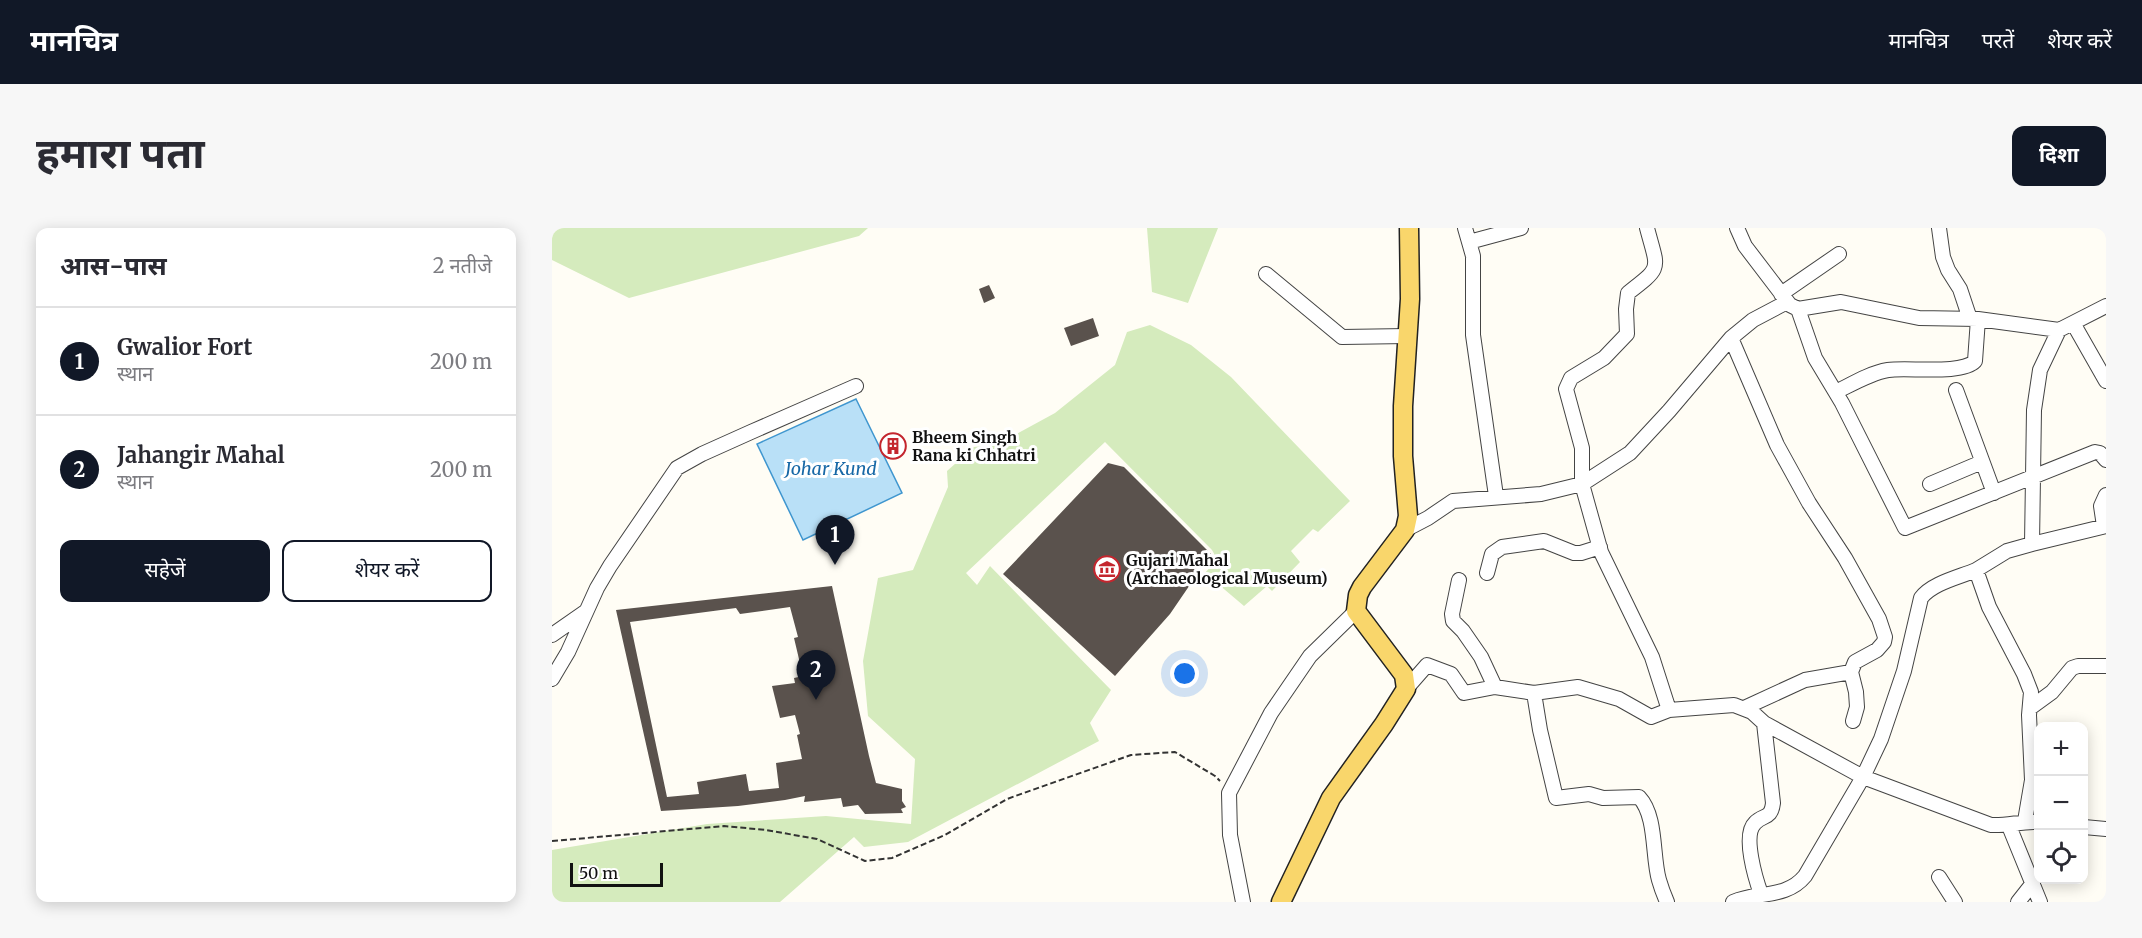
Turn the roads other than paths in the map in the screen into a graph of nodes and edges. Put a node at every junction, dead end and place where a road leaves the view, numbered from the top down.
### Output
1 (1409, 228) edge
2 (1465, 228) edge
3 (1521, 228) edge
4 (1647, 228) edge
5 (1737, 228) edge
6 (1939, 228) edge
7 (1469, 242) junction
8 (1839, 254) dead end
9 (1266, 274) dead end
10 (1789, 302) junction
11 (2106, 306) edge
12 (1974, 319) junction
13 (2073, 323) junction
14 (2059, 330) junction
15 (1407, 336) junction
16 (1731, 338) junction
17 (2106, 381) edge
18 (856, 386) dead end
19 (1956, 390) dead end
20 (1836, 392) junction
21 (2106, 460) edge
22 (1982, 462) junction
23 (2032, 478) junction
24 (1582, 484) junction
25 (1930, 484) dead end
26 (1994, 493) junction
27 (2106, 495) edge
28 (1496, 496) junction
29 (2105, 526) edge
30 (1406, 530) junction
31 (2032, 544) junction
32 (1600, 547) junction
33 (1976, 570) junction
34 (1487, 573) dead end
35 (1459, 580) dead end
36 (588, 610) junction
37 (1356, 611) junction
38 (552, 635) edge
39 (2106, 666) edge
40 (1851, 672) junction
41 (552, 679) edge
42 (1495, 687) junction
43 (1406, 689) junction
44 (1534, 693) junction
45 (1744, 708) junction
46 (2030, 708) junction
47 (1669, 710) junction
48 (1853, 721) dead end
49 (1764, 723) junction
50 (1863, 777) junction
51 (2032, 822) edge
52 (2009, 826) junction
53 (2088, 827) edge
54 (2106, 829) edge
55 (1939, 877) dead end
56 (2033, 883) junction
57 (1761, 894) junction
58 (1243, 902) edge
59 (1281, 902) edge
60 (1667, 902) edge
61 (1733, 902) edge
62 (1955, 902) edge
63 (2018, 902) edge
64 (2040, 902) edge

1 - 15 main road
2 - 7 street
3 - 7 street
4 - 24 street
5 - 10 street
6 - 12 street
7 - 28 street
8 - 10 street
9 - 15 street
10 - 12 street
10 - 16 street
10 - 20 street
11 - 13 street
12 - 14 street
12 - 20 street
13 - 14 street
13 - 17 street
14 - 23 street
15 - 30 main road
16 - 24 street
16 - 40 street
18 - 36 street
19 - 22 street
20 - 26 street
21 - 23 street
22 - 25 street
22 - 26 street
23 - 26 street
23 - 31 street
24 - 28 street
24 - 32 street
27 - 29 street
28 - 30 street
29 - 31 street
30 - 37 main road
31 - 33 street
32 - 34 street
32 - 47 street
33 - 46 street
33 - 50 street
35 - 42 street
36 - 38 street
36 - 41 street
37 - 43 main road
37 - 58 street
39 - 46 street
40 - 45 street
40 - 48 street
42 - 43 street
42 - 44 street
43 - 59 main road
44 - 47 street
44 - 60 street
45 - 47 street
45 - 49 street
46 - 51 street
49 - 50 street
49 - 57 street
50 - 52 street
50 - 57 street
51 - 52 street
52 - 56 street
53 - 54 street
55 - 62 street
56 - 63 street
56 - 64 street
57 - 61 street

